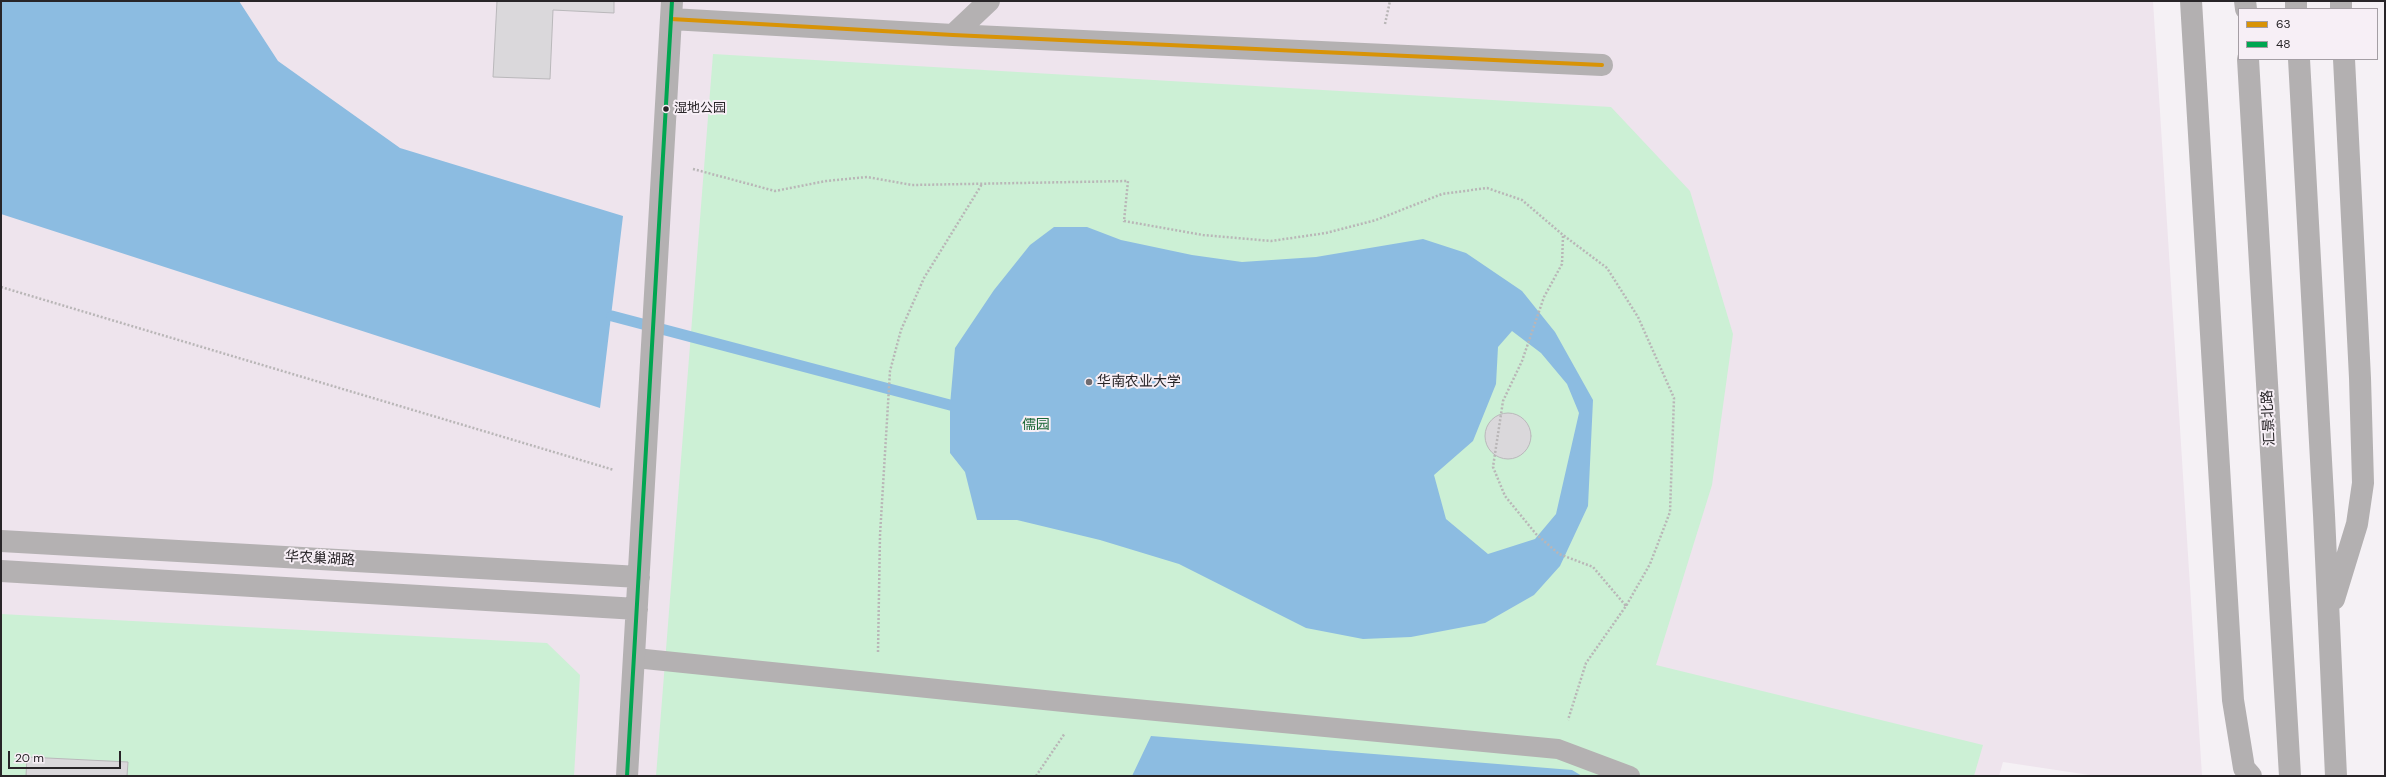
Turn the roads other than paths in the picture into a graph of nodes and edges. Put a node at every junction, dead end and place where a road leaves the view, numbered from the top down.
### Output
1 (989, 1) edge
2 (2191, 1) edge
3 (672, 10) edge
4 (953, 35) junction
5 (2248, 60) edge
6 (2298, 60) edge
7 (2344, 60) edge
8 (1602, 65) dead end
9 (1, 541) edge
10 (1, 571) edge
11 (639, 577) junction
12 (637, 609) junction
13 (2329, 616) junction
14 (635, 658) junction
15 (627, 776) edge
16 (1630, 776) edge
17 (2251, 776) edge
18 (2290, 776) edge
19 (2336, 776) edge

1 - 4 street
2 - 17 street
3 - 4 street
3 - 11 street
4 - 8 street
5 - 18 street, 汇景北路
6 - 13 street
7 - 13 street
9 - 11 street, 华农巢湖路
10 - 12 street
11 - 12 street
12 - 14 street
13 - 19 street
14 - 15 street
14 - 16 lane

